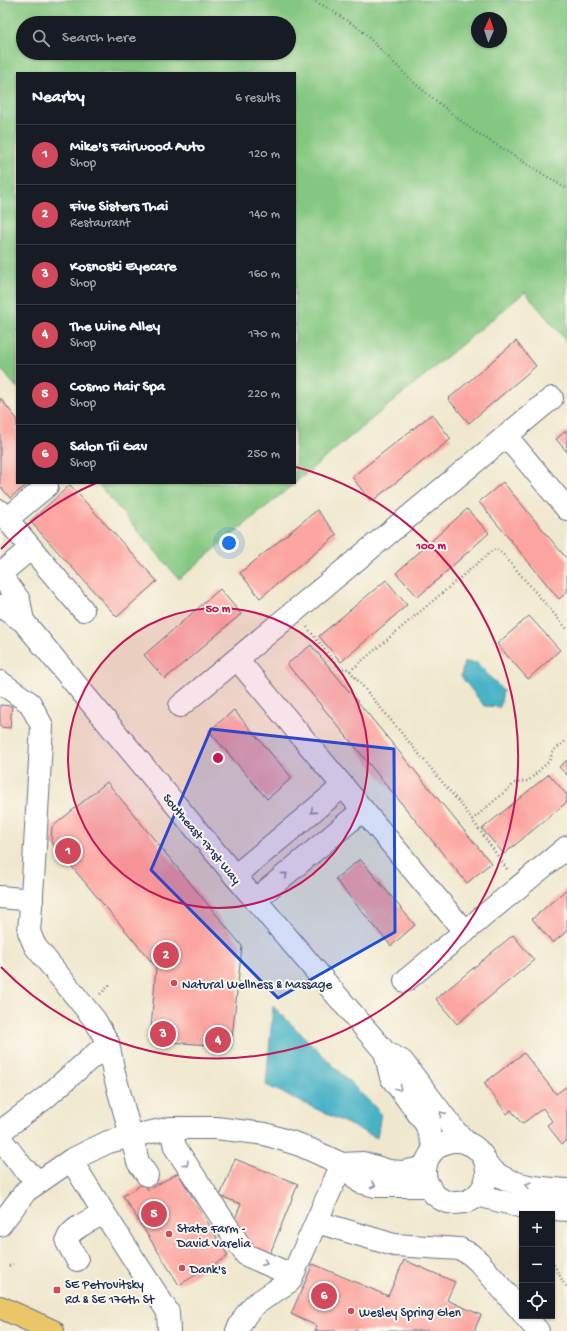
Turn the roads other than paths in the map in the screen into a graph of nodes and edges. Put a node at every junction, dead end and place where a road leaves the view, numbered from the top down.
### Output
1 (552, 398) dead end
2 (506, 436) junction
3 (47, 486) dead end
4 (567, 509) edge
5 (3, 515) edge
6 (31, 548) junction
7 (0, 574) edge
8 (0, 606) edge
9 (83, 610) dead end
10 (23, 622) junction
11 (237, 659) junction
12 (0, 682) edge
13 (180, 706) dead end
14 (343, 786) junction
15 (363, 810) junction
16 (567, 847) edge
17 (235, 876) junction
18 (0, 897) edge
19 (32, 900) junction
20 (255, 900) junction
21 (465, 932) junction
22 (405, 982) dead end
23 (108, 1043) junction
24 (385, 1052) junction
25 (171, 1128) junction
26 (0, 1132) edge
27 (132, 1136) junction
28 (0, 1138) edge
29 (467, 1143) junction
30 (431, 1157) junction
31 (71, 1160) junction
32 (342, 1164) junction
33 (487, 1166) junction
34 (146, 1175) dead end
35 (39, 1181) junction
36 (429, 1186) junction
37 (567, 1190) edge
38 (477, 1195) junction
39 (567, 1210) edge
40 (104, 1213) junction
41 (317, 1222) junction
42 (0, 1225) edge
43 (76, 1260) dead end
44 (292, 1275) junction
45 (0, 1307) edge
46 (519, 1308) edge
47 (528, 1319) edge
48 (53, 1331) edge
49 (169, 1331) edge
50 (237, 1331) edge
51 (538, 1331) edge

1 - 2 street
2 - 4 street
2 - 11 street
3 - 5 street
5 - 6 street
6 - 7 street
6 - 9 street
7 - 10 street, Southeast 171st Way
8 - 10 street, Southeast 171st Way
10 - 17 street, Southeast 171st Way
11 - 13 street
11 - 14 street
12 - 19 street
14 - 15 street
14 -> 17 street
20 -> 15 street
15 - 21 street
16 - 21 street
17 - 20 street, Southeast 171st Way
18 - 19 street
19 - 23 street
20 - 24 street, Southeast 171st Way
21 - 22 street
23 - 26 street
23 - 27 street
29 -> 24 street, Southeast 171st Way
24 -> 30 street, Southeast 171st Way
25 - 27 street
25 - 32 street
25 -> 44 street
27 - 31 street
27 - 34 street
28 - 35 street
29 - 30 street
29 - 33 street
30 - 32 street
30 - 36 street
31 - 35 street
31 - 40 street
32 -> 36 street
32 - 41 street
37 -> 33 street
33 - 38 street
35 - 42 street
36 - 38 street
38 - 39 street
40 - 43 street
40 - 49 street
41 - 44 street
41 - 46 street
44 - 50 street
45 - 48 main road
47 - 51 street

